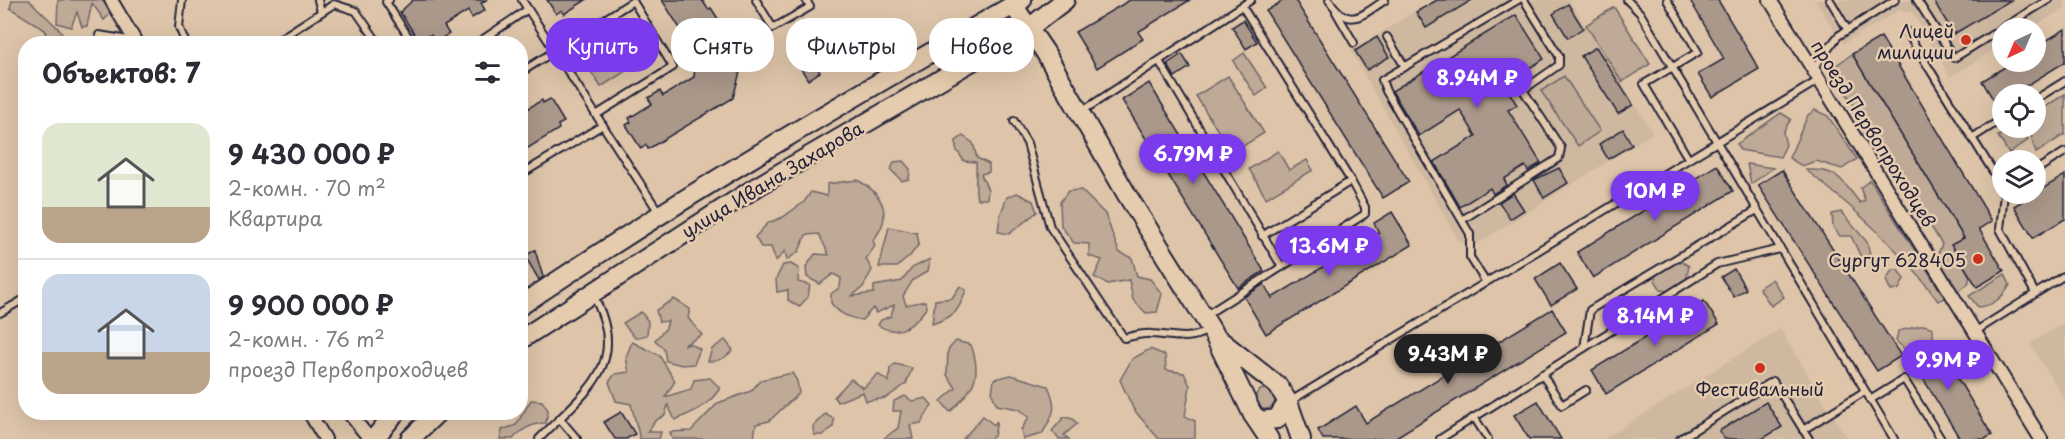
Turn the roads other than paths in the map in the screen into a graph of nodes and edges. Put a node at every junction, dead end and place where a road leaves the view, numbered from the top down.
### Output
1 (111, 0) edge
2 (182, 0) edge
3 (318, 0) edge
4 (389, 0) edge
5 (522, 0) edge
6 (756, 0) edge
7 (806, 0) edge
8 (1065, 0) edge
9 (1251, 0) edge
10 (1329, 0) edge
11 (1385, 0) edge
12 (1518, 0) edge
13 (1524, 0) edge
14 (1628, 0) edge
15 (1667, 0) edge
16 (1770, 0) edge
17 (1830, 0) edge
18 (1895, 0) edge
19 (1917, 0) edge
20 (2048, 0) edge
21 (1015, 2) edge
22 (1242, 6) junction
23 (528, 9) junction
24 (1336, 11) junction
25 (321, 12) junction
26 (606, 18) edge
27 (643, 18) edge
28 (1024, 18) edge
29 (1034, 24) edge
30 (1847, 29) junction
31 (1906, 31) dead end
32 (99, 35) dead end
33 (104, 36) edge
34 (133, 36) edge
35 (183, 36) edge
36 (284, 36) edge
37 (373, 36) edge
38 (408, 36) edge
39 (488, 36) edge
40 (546, 36) edge
41 (1034, 36) edge
42 (1387, 37) dead end
43 (1354, 43) dead end
44 (659, 44) edge
45 (546, 56) edge
46 (1159, 61) junction
47 (1405, 67) junction
48 (528, 68) edge
49 (1671, 68) junction
50 (569, 72) edge
51 (954, 72) edge
52 (1816, 74) junction
53 (2065, 81) edge
54 (2046, 93) edge
55 (1081, 112) junction
56 (596, 115) junction
57 (1014, 121) dead end
58 (603, 125) junction
59 (1992, 125) edge
60 (1972, 138) junction
61 (1715, 142) junction
62 (2065, 152) edge
63 (1688, 158) junction
64 (2046, 164) edge
65 (528, 170) edge
66 (1992, 170) edge
67 (1351, 181) junction
68 (2003, 204) edge
69 (1757, 210) junction
70 (662, 216) junction
71 (1462, 220) junction
72 (1262, 236) junction
73 (1780, 249) junction
74 (1282, 267) junction
75 (2065, 275) edge
76 (1485, 281) junction
77 (591, 292) junction
78 (2035, 293) junction
79 (528, 301) edge
80 (18, 303) edge
81 (0, 313) edge
82 (1210, 328) junction
83 (1976, 331) junction
84 (528, 335) edge
85 (1584, 348) junction
86 (1542, 374) junction
87 (1273, 381) junction
88 (1586, 390) dead end
89 (1865, 391) junction
90 (1870, 400) junction
91 (1288, 402) junction
92 (1249, 409) junction
93 (1474, 417) junction
94 (560, 419) junction
95 (314, 420) edge
96 (355, 420) edge
97 (389, 420) edge
98 (430, 420) edge
99 (1803, 430) junction
100 (325, 439) edge
101 (372, 439) edge
102 (410, 439) edge
103 (539, 439) edge
104 (577, 439) edge
105 (1269, 439) edge
106 (1301, 439) edge
107 (1440, 439) edge
108 (1488, 439) edge
109 (1680, 439) edge
110 (1809, 439) edge
111 (1894, 439) edge
112 (1941, 439) edge
113 (2041, 439) edge

1 - 34 street
2 - 35 lane
3 - 25 lane
4 - 38 lane
5 - 23 lane
6 - 7 lane
8 - 29 main road, улица Ивана Захарова
9 - 22 lane
10 - 24 lane
11 - 24 lane
12 - 47 lane
13 - 71 lane
14 - 49 lane
15 - 49 lane
16 - 52 street, проезд Первопроходцев
17 - 30 lane
18 - 30 lane
19 - 20 lane
21 - 28 main road
21 - 70 main road, улица Ивана Захарова
22 - 46 lane
22 - 67 lane
23 - 39 lane
23 - 40 lane
24 - 43 lane
25 - 36 lane
25 - 37 lane
26 - 27 lane
30 - 52 lane
31 - 60 lane
32 - 33 lane
41 - 55 main road
42 - 47 lane
44 - 56 lane
45 - 48 lane
46 - 55 lane
46 - 72 lane
47 - 71 lane
49 - 61 lane
49 - 63 lane
50 - 56 lane
51 - 77 main road, улица Ивана Захарова
52 - 61 lane
52 - 83 street, проезд Первопроходцев
53 - 54 lane
55 - 82 main road
56 - 58 lane
57 - 82 lane
58 - 65 lane
58 - 70 lane
59 - 60 lane
60 - 66 lane
61 - 63 lane
61 - 69 lane
62 - 64 lane
63 - 76 lane
67 - 72 lane
67 - 74 lane
68 - 78 lane
69 - 73 lane
69 - 85 lane
70 - 79 main road, улица Ивана Захарова
71 - 76 lane
72 - 74 lane
73 - 85 lane
73 - 89 lane
74 - 82 lane
75 - 78 lane
76 - 91 lane
77 - 84 main road, улица Ивана Захарова
77 - 94 lane
78 - 83 lane
80 - 81 lane
82 - 87 main road
82 - 92 main road
83 - 113 street, проезд Первопроходцев
85 - 86 lane
86 - 88 lane
86 - 93 lane
87 - 91 main road
87 - 92 main road
89 - 90 lane
89 - 99 lane
90 - 111 lane
90 - 112 lane
91 - 92 main road
91 - 106 main road
92 - 105 main road
93 - 107 lane
93 - 108 lane
94 - 103 lane
94 - 104 lane
95 - 100 street
96 - 101 street
97 - 101 main road
98 - 102 main road
99 - 109 lane
99 - 110 lane

